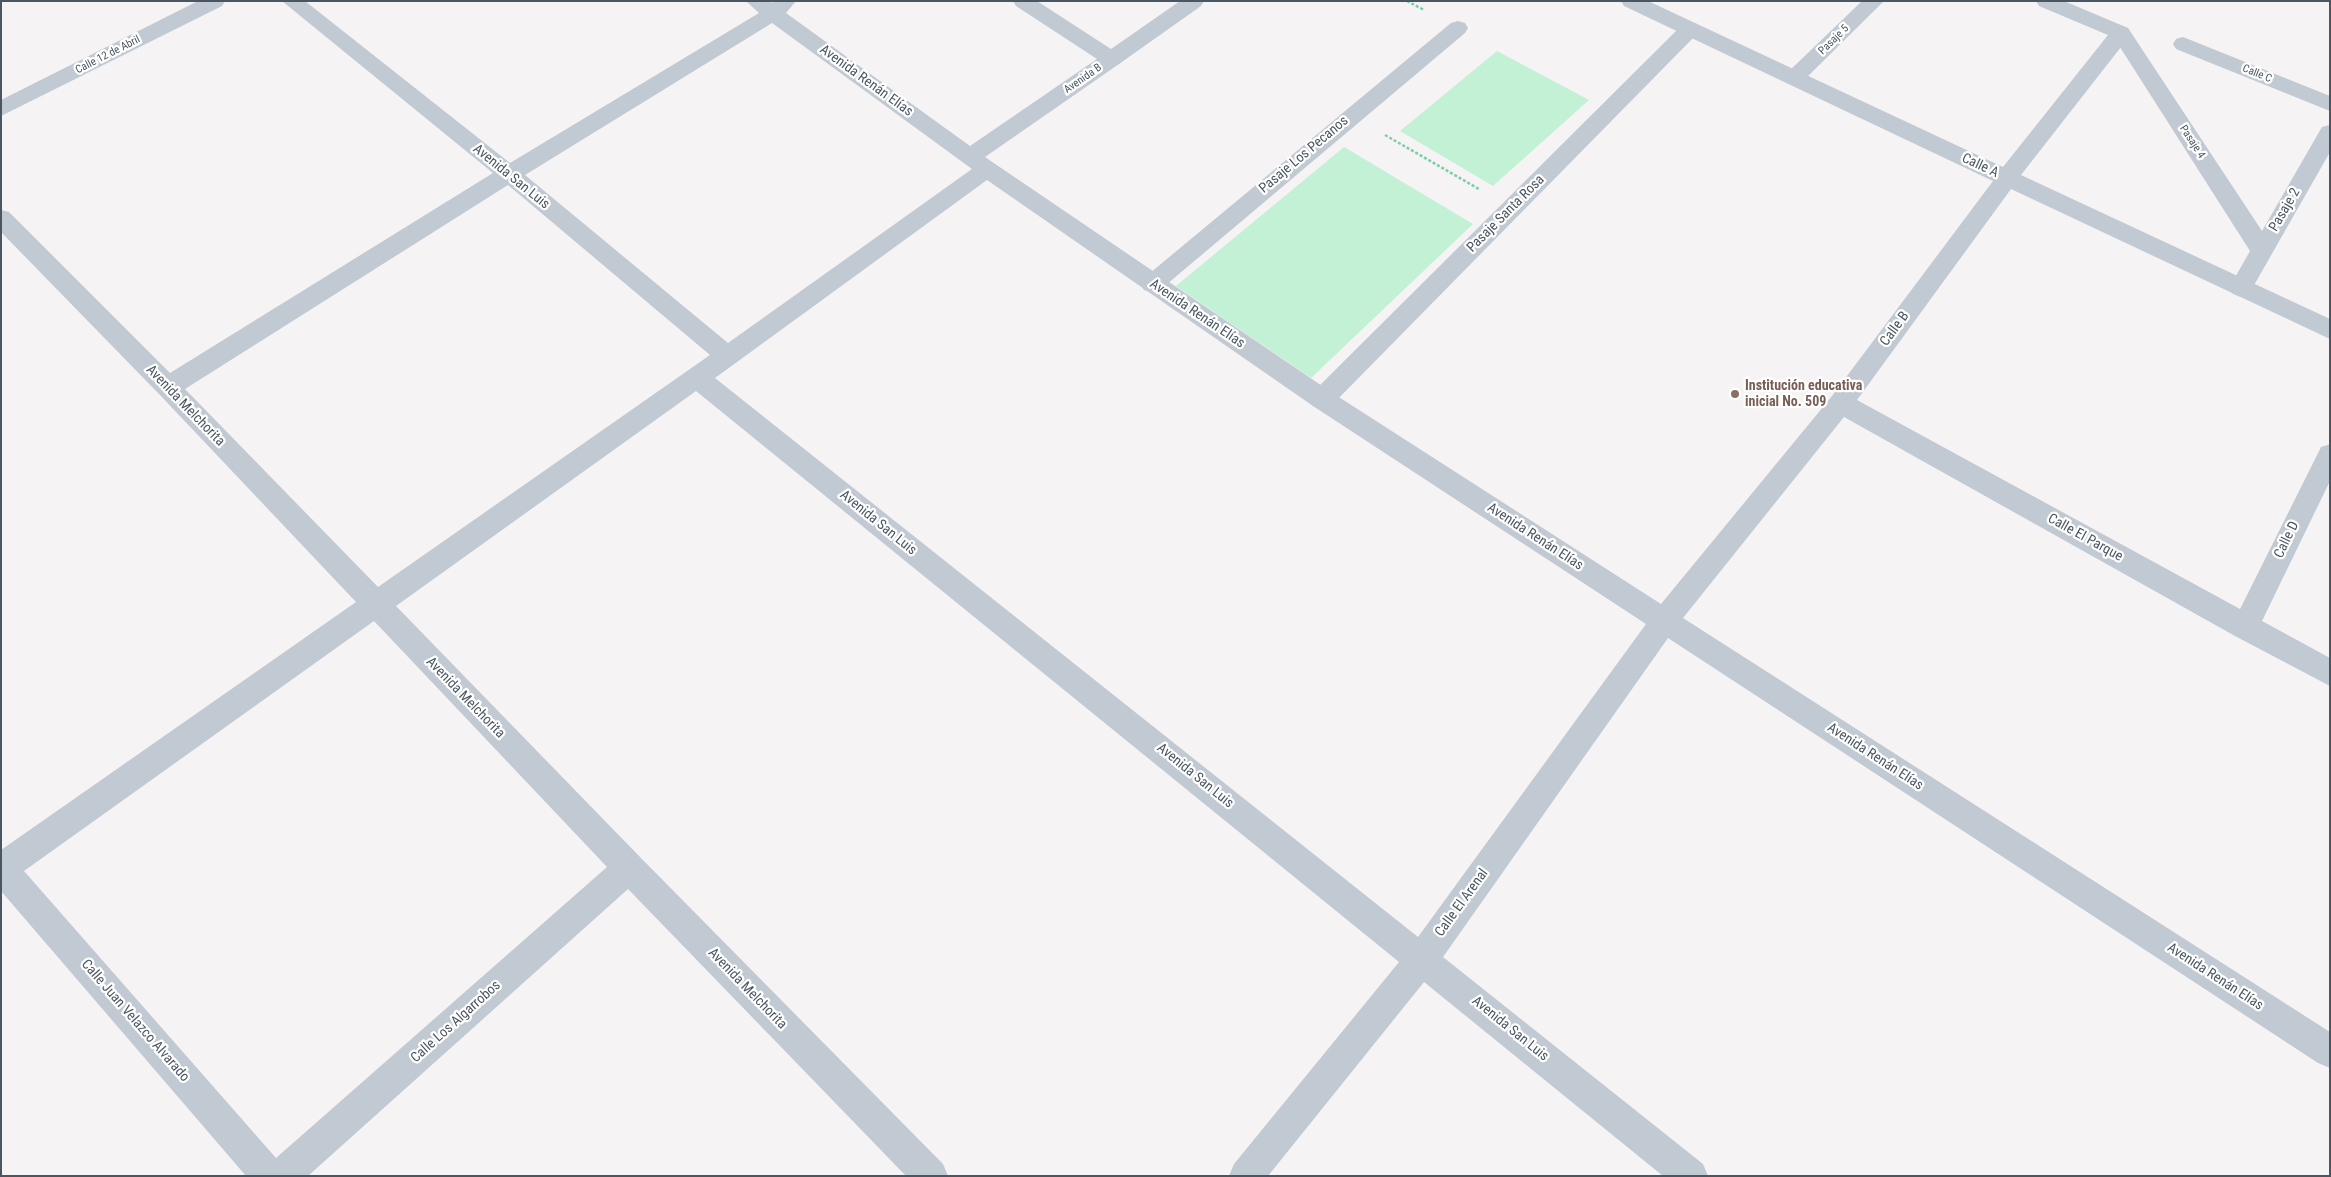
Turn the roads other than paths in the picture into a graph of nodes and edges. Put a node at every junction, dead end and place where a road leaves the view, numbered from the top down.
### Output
1 (216, 1) edge
2 (292, 1) edge
3 (1024, 1) edge
4 (1194, 1) edge
5 (1631, 1) edge
6 (1874, 1) edge
7 (2046, 1) edge
8 (772, 5) edge
9 (1458, 28) dead end
10 (1690, 29) junction
11 (2121, 33) junction
12 (2183, 44) dead end
13 (1112, 59) junction
14 (1794, 78) junction
15 (2330, 104) edge
16 (1, 109) edge
17 (2330, 132) edge
18 (979, 162) junction
19 (509, 174) junction
20 (2007, 178) junction
21 (1, 218) edge
22 (2262, 250) junction
23 (1152, 284) junction
24 (2241, 288) junction
25 (2330, 330) edge
26 (727, 356) junction
27 (696, 377) junction
28 (168, 388) junction
29 (1322, 399) junction
30 (1841, 403) junction
31 (2330, 454) edge
32 (374, 604) junction
33 (1664, 621) junction
34 (2245, 626) junction
35 (2330, 674) edge
36 (2, 867) edge
37 (629, 868) junction
38 (1423, 958) junction
39 (2330, 1051) edge
40 (269, 1176) edge
41 (282, 1176) edge
42 (931, 1176) edge
43 (1246, 1176) edge
44 (1691, 1176) edge

1 - 16 street, Calle 12 de Abril
2 - 19 street, Avenida San Luis
3 - 13 street
4 - 13 street, Avenida B
5 - 10 street, Calle A
6 - 14 street, Pasaje 5
7 - 11 street
8 - 18 street, Avenida Renán Elías
8 - 19 street
9 - 23 street, Pasaje Los Pecanos
10 - 14 street, Calle A
10 - 29 street, Pasaje Santa Rosa
11 - 20 street, Calle B
11 - 22 street, Pasaje 4
12 - 15 street, Calle C
13 - 18 street, Avenida B
14 - 20 street, Calle A
17 - 22 street, Pasaje 2
18 - 23 street, Avenida Renán Elías
18 - 26 street, Avenida B
19 - 26 street, Avenida San Luis
19 - 28 street
20 - 24 street, Calle A
20 - 30 street, Calle B
21 - 28 street, Avenida Melchorita
22 - 24 street, Pasaje 2
23 - 29 street, Avenida Renán Elías
24 - 25 street, Calle A
26 - 27 street, Avenida B
27 - 32 street, Avenida B
27 - 38 street, Avenida San Luis
28 - 32 street, Avenida Melchorita
29 - 33 street, Avenida Renán Elías
30 - 33 street, Calle B
30 - 34 street, Calle El Parque
31 - 34 street, Calle D
32 - 36 street, Avenida B
32 - 37 street, Avenida Melchorita
33 - 38 street, Calle El Arenal
33 - 39 street, Avenida Renán Elías
34 - 35 street, Calle El Parque
36 - 40 street, Calle Juan Velazco Alvarado
37 - 41 street, Calle Los Algarrobos
37 - 42 street, Avenida Melchorita
38 - 43 street, Calle El Arenal
38 - 44 street, Avenida San Luis

